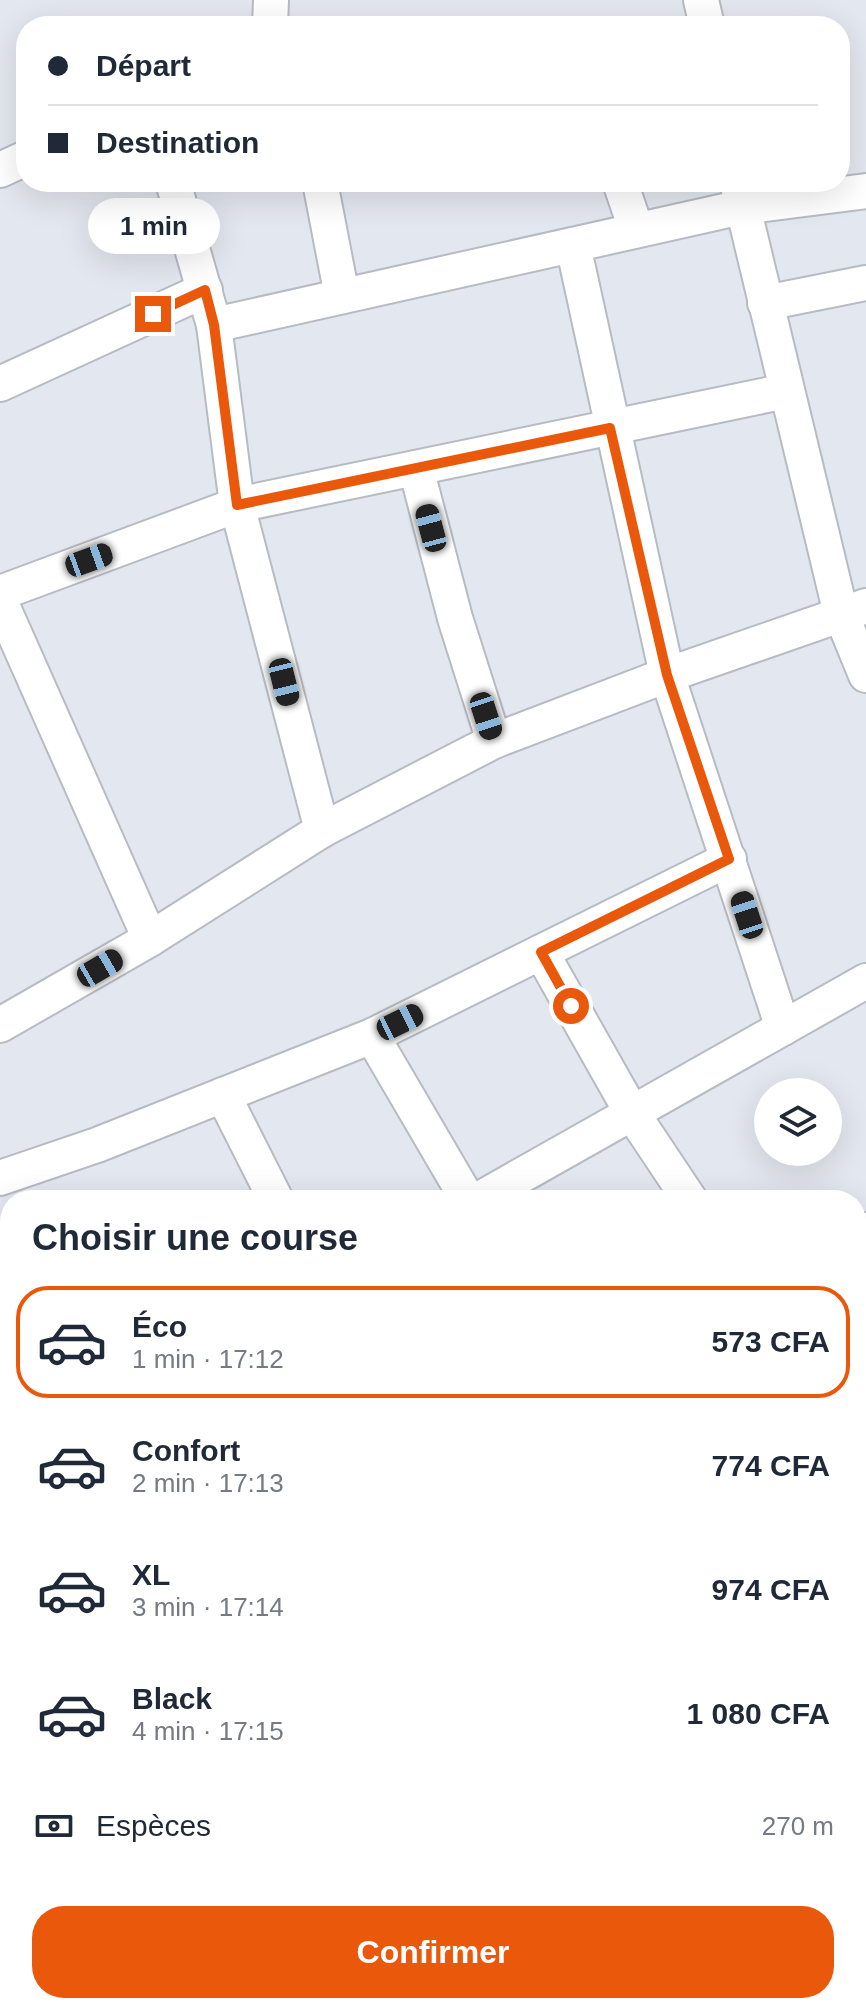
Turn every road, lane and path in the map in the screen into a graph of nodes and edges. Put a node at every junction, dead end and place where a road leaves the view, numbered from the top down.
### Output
1 (176, 192) edge
2 (322, 192) edge
3 (623, 192) edge
4 (824, 192) edge
5 (740, 194) edge
6 (636, 229) junction
7 (573, 245) junction
8 (866, 283) edge
9 (205, 290) junction
10 (342, 296) junction
11 (765, 303) junction
12 (214, 325) junction
13 (0, 384) edge
14 (786, 391) junction
15 (610, 428) junction
16 (416, 468) junction
17 (237, 505) junction
18 (0, 593) edge
19 (0, 601) edge
20 (854, 610) edge
21 (12, 668) edge
22 (667, 675) junction
23 (866, 675) edge
24 (494, 741) junction
25 (322, 830) junction
26 (729, 859) junction
27 (150, 939) junction
28 (541, 952) junction
29 (866, 981) edge
30 (0, 1025) edge
31 (783, 1028) junction
32 (372, 1036) junction
33 (223, 1095) junction
34 (632, 1113) junction
35 (0, 1178) edge
36 (271, 1190) edge
37 (462, 1190) edge
38 (496, 1190) edge
39 (683, 1190) edge

1 - 9 street
2 - 10 street
3 - 6 street
4 - 5 street
5 - 6 street
5 - 11 street
6 - 7 street
7 - 10 street
7 - 15 street
8 - 11 street
9 - 12 street
9 - 13 street
10 - 12 street
11 - 14 street
12 - 17 street
14 - 15 street
14 - 20 street
15 - 16 street
15 - 22 street
16 - 17 street
16 - 24 street
17 - 18 street
17 - 25 street
19 - 21 street
20 - 22 street
20 - 23 street
21 - 27 street
22 - 24 street
22 - 26 street
24 - 25 street
25 - 27 street
26 - 28 street
26 - 31 street
27 - 30 street
28 - 32 street
28 - 34 street
29 - 31 street
31 - 34 street
32 - 33 street
32 - 37 street
33 - 35 street
33 - 36 street
34 - 38 street
34 - 39 street

